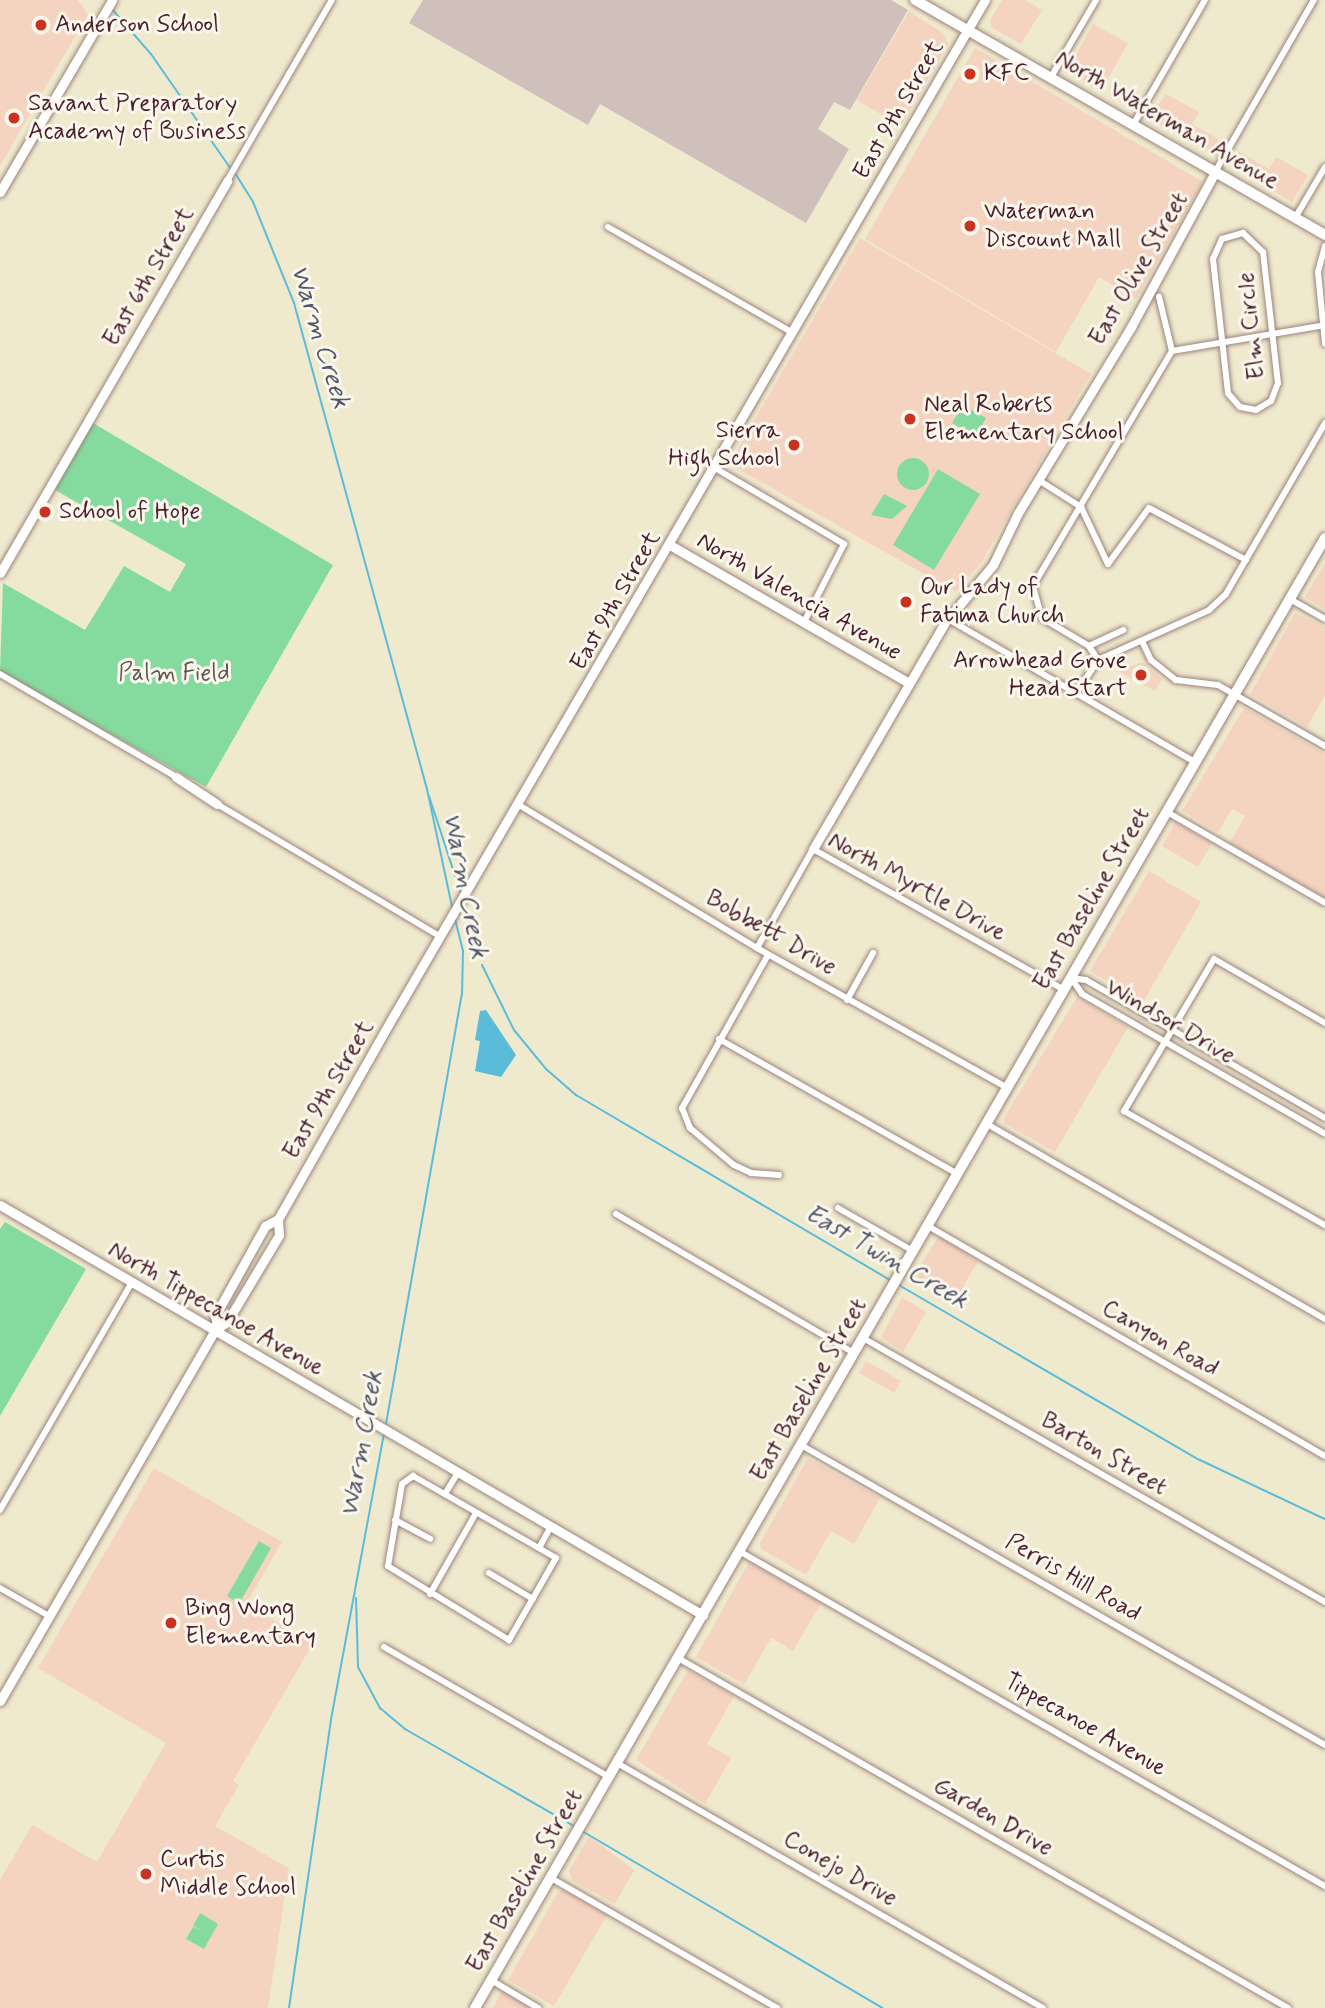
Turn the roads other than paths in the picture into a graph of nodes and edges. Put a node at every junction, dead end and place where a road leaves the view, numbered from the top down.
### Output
1 (112, 0) edge
2 (332, 0) edge
3 (915, 0) edge
4 (985, 0) edge
5 (1096, 0) edge
6 (1205, 0) edge
7 (1314, 0) edge
8 (968, 30) junction
9 (1051, 77) junction
10 (1133, 124) junction
11 (1325, 167) edge
12 (1216, 173) junction
13 (227, 181) joint
14 (0, 192) edge
15 (1295, 218) junction
16 (608, 228) dead end
17 (1325, 235) edge
18 (1325, 246) edge
19 (1159, 297) dead end
20 (1324, 325) edge
21 (1272, 332) junction
22 (793, 333) junction
23 (1222, 339) junction
24 (1325, 344) edge
25 (1172, 351) junction
26 (1325, 423) edge
27 (715, 468) junction
28 (1040, 481) junction
29 (1081, 507) junction
30 (1325, 538) edge
31 (670, 545) junction
32 (1246, 560) junction
33 (0, 573) edge
34 (1290, 599) junction
35 (948, 619) junction
36 (1325, 619) edge
37 (804, 622) junction
38 (1123, 630) dead end
39 (1142, 641) junction
40 (1089, 646) junction
41 (1098, 660) junction
42 (0, 674) edge
43 (909, 682) junction
44 (1076, 692) junction
45 (1235, 694) junction
46 (1325, 746) edge
47 (1196, 763) junction
48 (176, 777) joint
49 (217, 804) joint
50 (519, 805) junction
51 (1167, 812) junction
52 (813, 849) junction
53 (1325, 903) edge
54 (439, 936) junction
55 (757, 948) junction
56 (873, 953) dead end
57 (768, 955) junction
58 (1070, 978) junction
59 (1064, 990) junction
60 (847, 1000) junction
61 (1325, 1023) edge
62 (1173, 1030) junction
63 (719, 1039) junction
64 (1166, 1042) junction
65 (1007, 1088) junction
66 (1316, 1112) junction
67 (1325, 1118) edge
68 (987, 1124) junction
69 (1309, 1125) junction
70 (1325, 1134) edge
71 (958, 1174) junction
72 (779, 1175) dead end
73 (0, 1205) edge
74 (838, 1208) dead end
75 (616, 1214) dead end
76 (278, 1219) junction
77 (1325, 1225) edge
78 (928, 1226) junction
79 (913, 1251) junction
80 (132, 1282) junction
81 (1325, 1320) edge
82 (216, 1328) junction
83 (863, 1338) junction
84 (855, 1353) junction
85 (801, 1445) junction
86 (1325, 1457) edge
87 (458, 1472) junction
88 (445, 1494) junction
89 (0, 1510) edge
90 (476, 1513) junction
91 (395, 1520) junction
92 (551, 1526) junction
93 (430, 1539) dead end
94 (539, 1548) junction
95 (739, 1551) junction
96 (489, 1573) dead end
97 (0, 1588) edge
98 (430, 1594) junction
99 (533, 1598) junction
100 (1325, 1602) edge
101 (703, 1615) junction
102 (49, 1616) junction
103 (384, 1647) dead end
104 (678, 1658) junction
105 (0, 1701) edge
106 (1325, 1745) edge
107 (617, 1763) junction
108 (609, 1777) junction
109 (551, 1878) junction
110 (1325, 1886) edge
111 (491, 1980) junction
112 (475, 2008) edge
113 (538, 2008) edge
114 (777, 2008) edge
115 (1043, 2008) edge
116 (1288, 2008) edge

1 - 14 street
2 - 13 street, East 6th Street
3 - 8 main road, North Waterman Avenue
4 - 8 street, East 9th Street
5 - 9 street
6 - 10 street
7 - 12 street, East Olive Street
8 - 9 main road, North Waterman Avenue
8 - 22 street, East 9th Street
9 - 10 main road, North Waterman Avenue
10 - 12 main road, North Waterman Avenue
11 - 15 street
12 - 15 main road, North Waterman Avenue
12 - 28 street, East Olive Street
13 - 33 street, East 6th Street
15 - 17 main road, North Waterman Avenue
16 - 22 street
18 - 20 street
19 - 25 street
20 - 21 street
20 - 24 street
21 - 23 street
21 - 23 street, Elm Circle
21 - 23 street, Elm Circle
22 - 27 street, East 9th Street
23 - 25 street
25 - 29 street
26 - 32 street
27 - 31 street, East 9th Street
27 - 37 street
28 - 29 street
28 - 35 street, East Olive Street
29 - 32 street
29 - 40 street
30 - 34 main road, East Baseline Street
31 - 37 street, North Valencia Avenue
31 - 50 street, East 9th Street
32 - 39 street
34 - 36 street
34 - 45 main road, East Baseline Street
35 - 43 street, East Olive Street
35 - 44 street
37 - 43 street, North Valencia Avenue
38 - 40 street
39 - 41 street
39 - 45 street
40 - 41 street
41 - 44 street
42 - 48 street
43 - 52 street, East Olive Street
44 - 47 street
45 - 46 street
45 - 47 main road, East Baseline Street
47 - 51 main road, East Baseline Street
48 - 49 street
49 - 54 street
50 - 54 street, East 9th Street
50 - 55 street, Bobbett Drive
51 - 53 street
51 - 58 main road, East Baseline Street
52 - 55 street, North Myrtle Drive
52 - 59 street, North Myrtle Drive
54 - 76 street, East 9th Street
55 - 57 street, Bobbett Drive
56 - 60 street
57 - 60 street, Bobbett Drive
57 - 63 street
58 - 59 main road, East Baseline Street
58 - 62 street, Windsor Drive
58 - 64 street, Windsor Drive
59 - 65 main road, East Baseline Street
60 - 65 street, Bobbett Drive
61 - 62 street
62 - 64 street
62 - 66 street, Windsor Drive
63 - 71 street
63 - 72 street
64 - 69 street, Windsor Drive
64 - 77 street
65 - 68 main road, East Baseline Street
66 - 67 street, Windsor Drive
66 - 69 street
68 - 71 main road, East Baseline Street
68 - 81 street
69 - 70 street, Windsor Drive
71 - 78 main road, East Baseline Street
73 - 80 street, North Tippecanoe Avenue
74 - 79 street
75 - 84 street
76 - 82 street, East 9th Street
76 - 82 street, East 9th Street
78 - 79 main road, East Baseline Street
78 - 86 street, Canyon Road
79 - 83 main road, East Baseline Street
80 - 82 street, North Tippecanoe Avenue
80 - 89 street
82 - 87 street, North Tippecanoe Avenue
82 - 102 street, East 9th Street
83 - 84 main road, East Baseline Street
83 - 100 street, Barton Street
84 - 85 main road, East Baseline Street
85 - 95 main road, East Baseline Street
85 - 106 street, Perris Hill Road
87 - 88 street
87 - 92 street, North Tippecanoe Avenue
88 - 90 street
88 - 91 street
90 - 94 street
90 - 98 street
91 - 93 street
91 - 98 street
92 - 94 street
92 - 101 street, North Tippecanoe Avenue
94 - 99 street
95 - 101 main road, East Baseline Street
95 - 110 street, Tippecanoe Avenue
96 - 99 street
97 - 102 street
98 - 99 street
101 - 104 main road, East Baseline Street
102 - 105 street, East 9th Street
103 - 108 street
104 - 107 main road, East Baseline Street
104 - 116 street, Garden Drive
107 - 108 main road, East Baseline Street
107 - 115 street, Conejo Drive
108 - 109 main road, East Baseline Street
109 - 111 main road, East Baseline Street
109 - 114 street
111 - 112 main road, East Baseline Street
111 - 113 street

